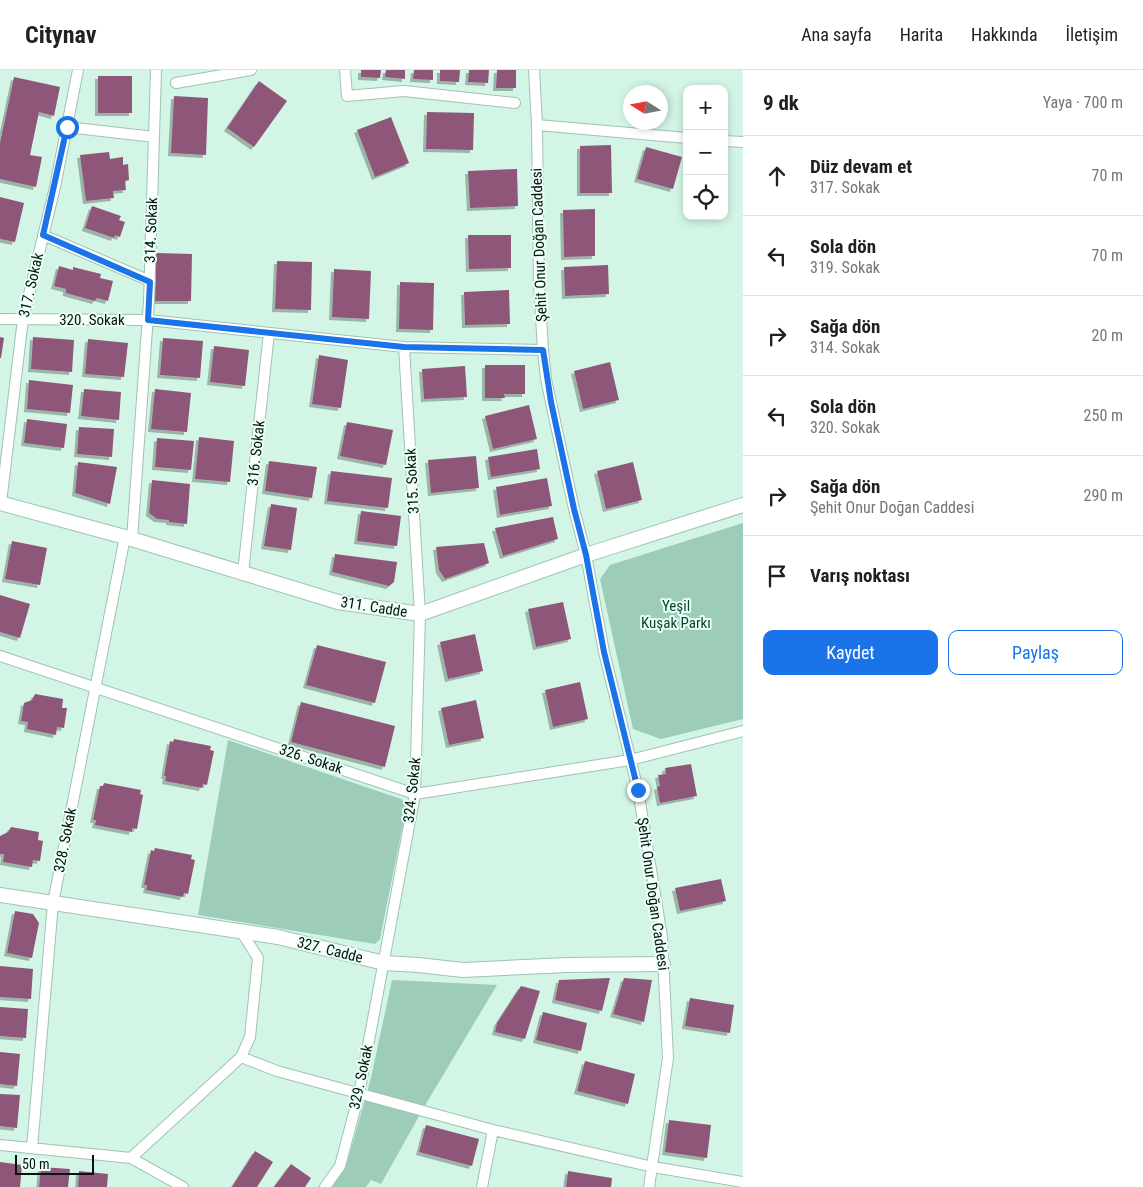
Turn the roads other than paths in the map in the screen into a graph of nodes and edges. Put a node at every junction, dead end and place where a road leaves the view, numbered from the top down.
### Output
1 (78, 70) edge
2 (156, 70) edge
3 (251, 70) edge
4 (344, 70) edge
5 (534, 70) edge
6 (176, 83) dead end
7 (514, 103) dead end
8 (537, 125) junction
9 (67, 127) junction
10 (154, 137) junction
11 (683, 138) edge
12 (728, 141) edge
13 (743, 142) edge
14 (43, 235) junction
15 (150, 282) junction
16 (0, 319) edge
17 (23, 319) junction
18 (148, 320) junction
19 (269, 333) junction
20 (404, 347) junction
21 (543, 350) junction
22 (0, 503) edge
23 (743, 505) edge
24 (129, 538) junction
25 (586, 555) junction
26 (243, 573) junction
27 (420, 614) junction
28 (0, 656) edge
29 (96, 687) junction
30 (743, 731) edge
31 (630, 760) junction
32 (415, 794) junction
33 (0, 895) edge
34 (53, 903) junction
35 (242, 931) junction
36 (384, 963) junction
37 (663, 964) junction
38 (241, 1057) junction
39 (359, 1094) junction
40 (493, 1130) junction
41 (0, 1145) edge
42 (32, 1148) junction
43 (131, 1158) junction
44 (653, 1167) junction
45 (743, 1182) edge
46 (183, 1187) edge
47 (325, 1187) edge
48 (482, 1187) edge
49 (649, 1187) edge

1 - 9 street, 317. Sokak
2 - 10 street, 314. Sokak
3 - 6 street
4 - 7 street
5 - 8 street, Şehit Onur Doğan Caddesi
8 - 11 street
8 - 21 street, Şehit Onur Doğan Caddesi
9 - 10 street
9 - 14 street, 317. Sokak
10 - 15 street, 314. Sokak
12 - 13 street
14 - 15 street
14 - 17 street, 317. Sokak
15 - 18 street, 314. Sokak
16 - 17 street, 320. Sokak
17 - 18 street, 320. Sokak
17 - 22 street, 317. Sokak
18 - 19 street, 320. Sokak
18 - 24 street, 314. Sokak
19 - 20 street, 320. Sokak
19 - 26 street, 316. Sokak
20 - 21 street, 320. Sokak
20 - 27 street, 315. Sokak
21 - 25 street, Şehit Onur Doğan Caddesi
22 - 24 street, 311. Cadde
23 - 25 street, 311. Cadde
24 - 26 street, 311. Cadde
24 - 29 street, 328. Sokak
25 - 27 street, 311. Cadde
25 - 31 street, Şehit Onur Doğan Caddesi
26 - 27 street, 311. Cadde
27 - 32 street, 324. Sokak
28 - 29 street, 326. Sokak
29 - 32 street, 326. Sokak
29 - 34 street, 328. Sokak
30 - 31 street, 326. Sokak
31 - 32 street, 326. Sokak
31 - 37 street, Şehit Onur Doğan Caddesi
32 - 36 street, 324. Sokak
33 - 34 street, 327. Cadde
34 - 35 street, 327. Cadde
34 - 42 street, 328. Sokak
35 - 36 street, 327. Cadde
35 - 38 street
36 - 37 street, 327. Cadde
36 - 39 street, 329. Sokak
37 - 44 street, Şehit Onur Doğan Caddesi
38 - 39 street
38 - 43 street
39 - 40 street
39 - 47 street, 329. Sokak
40 - 44 street
40 - 48 street
41 - 42 street
42 - 43 street
43 - 46 street
44 - 45 street
44 - 49 street, Şehit Onur Doğan Caddesi

